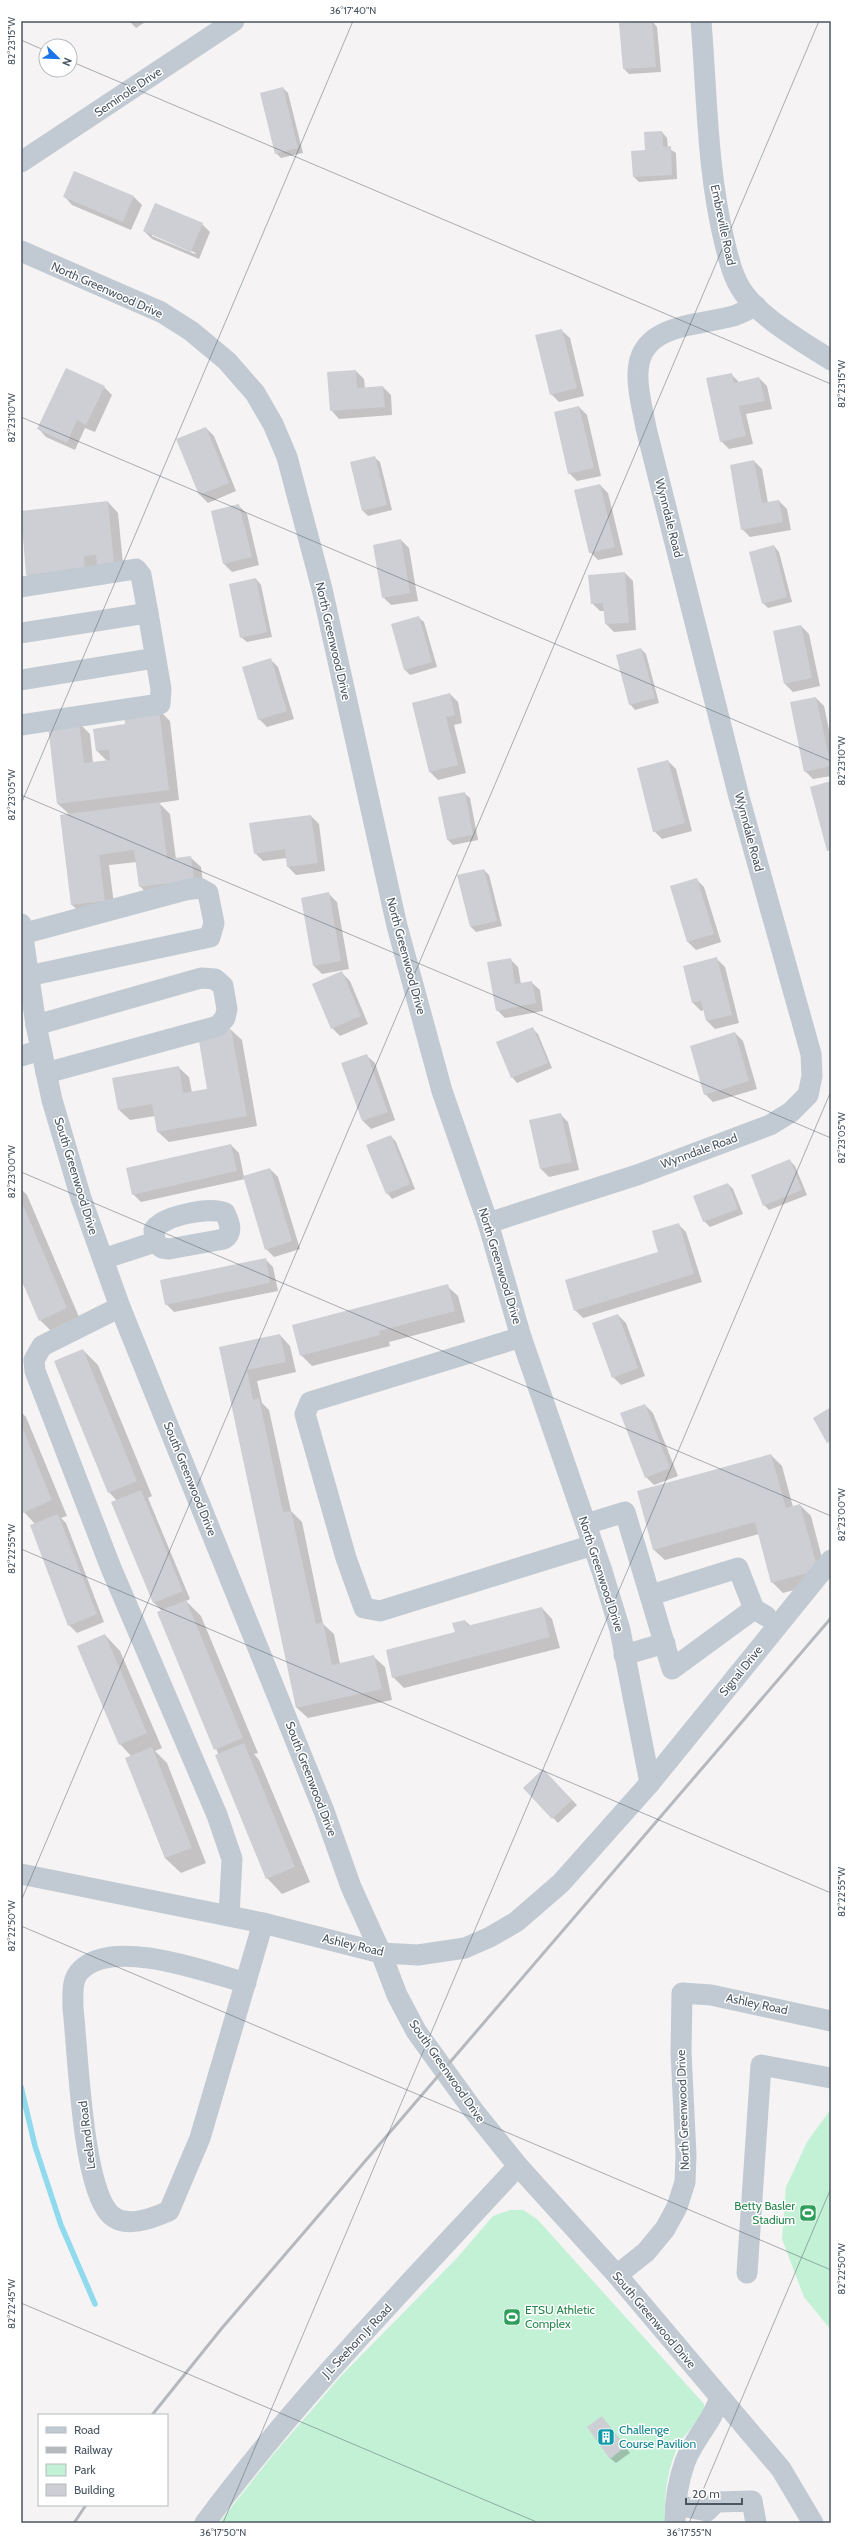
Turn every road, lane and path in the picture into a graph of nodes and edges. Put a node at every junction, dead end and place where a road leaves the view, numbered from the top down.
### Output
1 (234, 21) edge
2 (701, 21) edge
3 (21, 162) edge
4 (21, 251) edge
5 (756, 306) junction
6 (831, 360) edge
7 (21, 587) edge
8 (148, 613) junction
9 (21, 633) edge
10 (155, 658) junction
11 (21, 680) edge
12 (21, 725) edge
13 (22, 929) edge
14 (28, 976) junction
15 (36, 1025) junction
16 (42, 1050) junction
17 (21, 1056) edge
18 (46, 1073) junction
19 (488, 1223) junction
20 (155, 1242) dead end
21 (103, 1259) junction
22 (120, 1307) junction
23 (521, 1337) junction
24 (586, 1524) junction
25 (593, 1545) junction
26 (831, 1560) edge
27 (650, 1595) junction
28 (754, 1609) junction
29 (779, 1624) junction
30 (665, 1643) junction
31 (624, 1655) junction
32 (650, 1783) junction
33 (21, 1874) edge
34 (229, 1916) junction
35 (263, 1923) junction
36 (381, 1953) junction
37 (246, 1983) junction
38 (682, 1993) joint
39 (831, 2021) edge
40 (831, 2078) edge
41 (518, 2166) junction
42 (746, 2273) dead end
43 (617, 2274) junction
44 (720, 2397) junction
45 (676, 2514) edge
46 (709, 2517) edge
47 (205, 2523) edge
48 (756, 2523) edge
49 (813, 2523) edge

1 - 3 street, Seminole Drive
2 - 5 street, Embreville Road
4 - 19 street, North Greenwood Drive
5 - 6 street, Embreville Road
5 - 19 street, Wynndale Road
7 - 8 street
8 - 9 street
8 - 10 street
10 - 11 street
10 - 12 street
13 - 14 street, South Greenwood Drive
13 - 14 street
14 - 15 street, South Greenwood Drive
15 - 16 street, South Greenwood Drive
15 - 18 street
16 - 17 street
16 - 18 street, South Greenwood Drive
18 - 21 street, South Greenwood Drive
19 - 23 street, North Greenwood Drive
20 - 21 street
21 - 22 street, South Greenwood Drive
22 - 34 street
22 - 36 street, South Greenwood Drive
23 - 24 street, North Greenwood Drive
23 - 25 street
24 - 25 street, North Greenwood Drive
24 - 27 street
25 - 31 street, North Greenwood Drive
26 - 29 street, Signal Drive
27 - 28 street
27 - 30 street
28 - 29 street
28 - 30 street
29 - 32 street, Signal Drive
30 - 31 street
31 - 32 street, North Greenwood Drive
32 - 36 street, Ashley Road
33 - 34 street, Ashley Road
34 - 35 street, Ashley Road
35 - 36 street, Ashley Road
35 - 37 street, Leeland Road
36 - 41 street, South Greenwood Drive
37 - 37 street, Leeland Road
38 - 39 street, Ashley Road
38 - 43 street, North Greenwood Drive
40 - 42 street
41 - 43 street, South Greenwood Drive
41 - 47 street, J L Seehorn Jr Road
43 - 44 street, South Greenwood Drive
44 - 45 street
44 - 49 street, South Greenwood Drive
45 - 46 street
46 - 48 street

